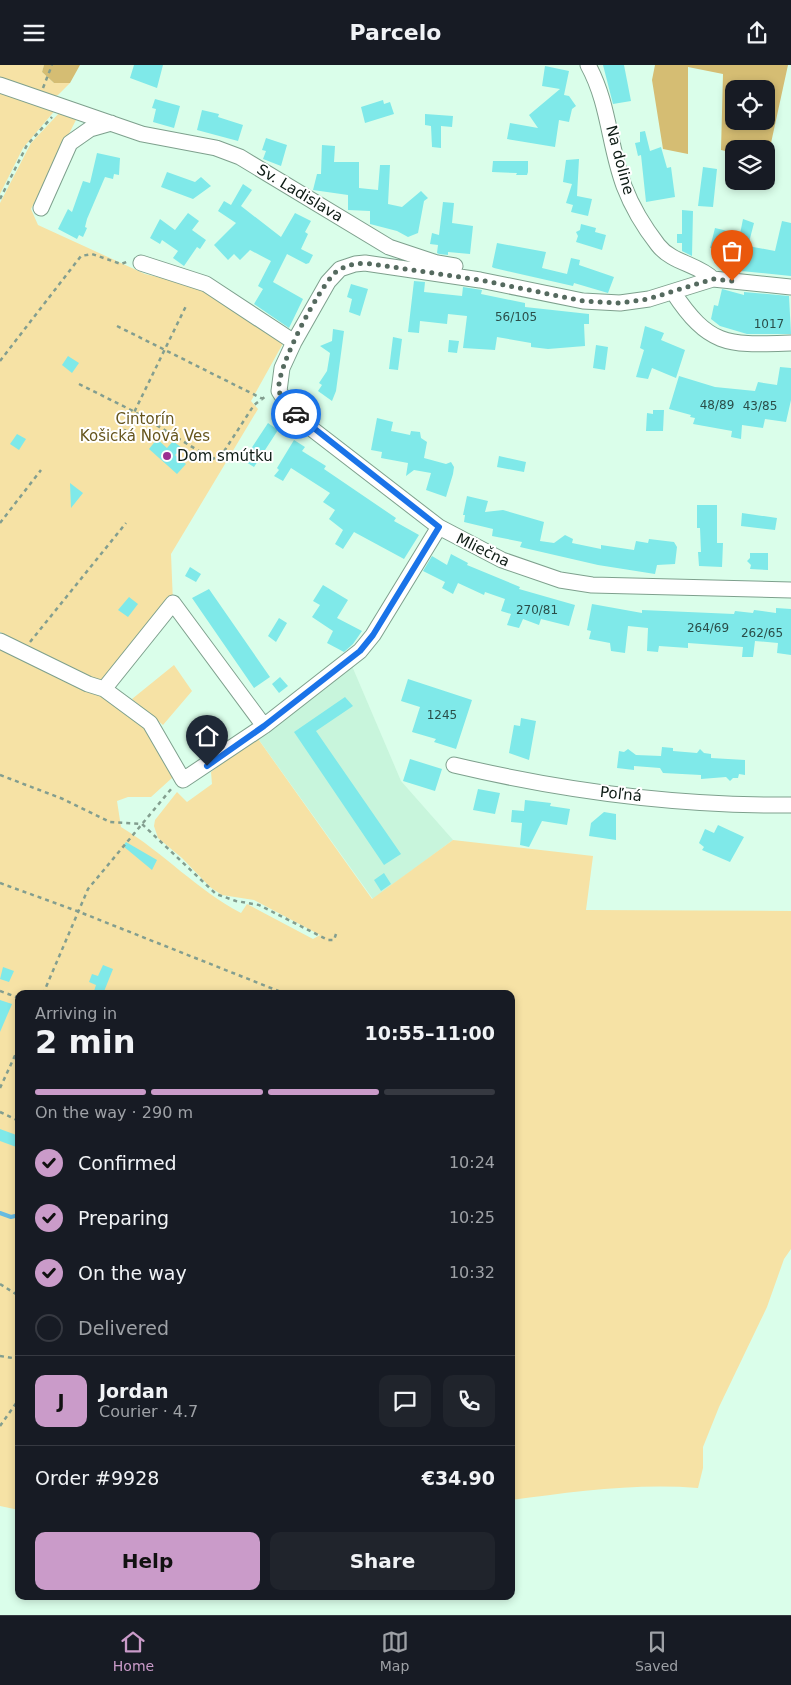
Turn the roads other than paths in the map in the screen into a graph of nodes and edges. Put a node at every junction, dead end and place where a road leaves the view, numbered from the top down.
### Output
1 (588, 65) edge
2 (0, 85) edge
3 (111, 123) junction
4 (41, 208) dead end
5 (141, 263) road end
6 (713, 279) junction
7 (480, 280) junction
8 (791, 287) edge
9 (672, 292) junction
10 (294, 342) junction
11 (791, 343) edge
12 (439, 527) junction
13 (791, 590) edge
14 (0, 641) edge
15 (104, 689) junction
16 (264, 726) junction
17 (454, 765) dead end
18 (791, 805) edge

1 - 6 street, Na doline
2 - 3 street, Sv. Ladislava
3 - 4 street
3 - 7 street, Sv. Ladislava
5 - 10 street
6 - 8 street, Sv. Ladislava
6 - 9 street, Sv. Ladislava
7 - 9 street, Sv. Ladislava
7 - 10 street, Sv. Ladislava
9 - 11 street
10 - 12 street, Mliečna
12 - 13 street, Mliečna
12 - 16 street
14 - 15 street
15 - 16 street
15 - 16 street
17 - 18 street, Poľná

